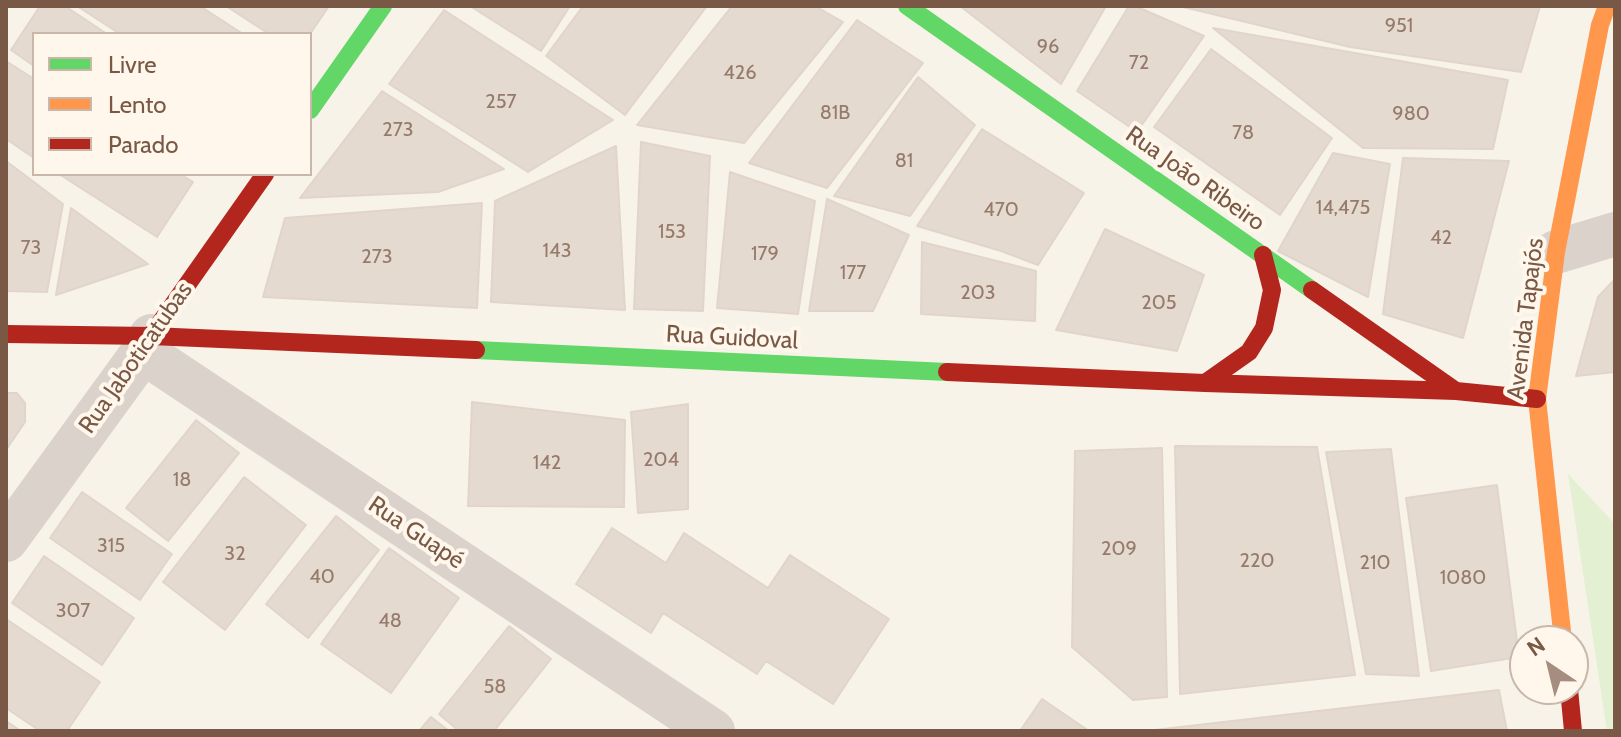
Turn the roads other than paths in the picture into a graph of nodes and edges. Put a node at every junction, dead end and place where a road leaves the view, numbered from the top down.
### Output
1 (383, 6) edge
2 (907, 6) edge
3 (1607, 6) edge
4 (312, 107) edge
5 (264, 176) edge
6 (1615, 234) edge
7 (1556, 252) junction
8 (1263, 255) junction
9 (6, 334) edge
10 (147, 344) junction
11 (1205, 383) junction
12 (1456, 391) junction
13 (1537, 399) junction
14 (6, 540) edge
15 (1561, 625) edge
16 (1571, 705) edge
17 (690, 725) edge
18 (1573, 731) edge

1 - 4 street
2 - 8 street, Rua João Ribeiro
3 - 7 street, Avenida Tapajós
5 - 10 street, Rua Jaboticatubas
6 - 7 street
7 - 13 street, Avenida Tapajós
8 - 11 street
8 - 12 street, Rua João Ribeiro
9 - 10 street, Rua Guidoval
10 - 11 street, Rua Guidoval
10 - 14 street, Rua Jaboticatubas
10 - 17 street, Rua Guapé
11 - 12 street, Rua Guidoval
12 - 13 street, Rua Guidoval
13 - 15 street, Avenida Tapajós
16 - 18 street

